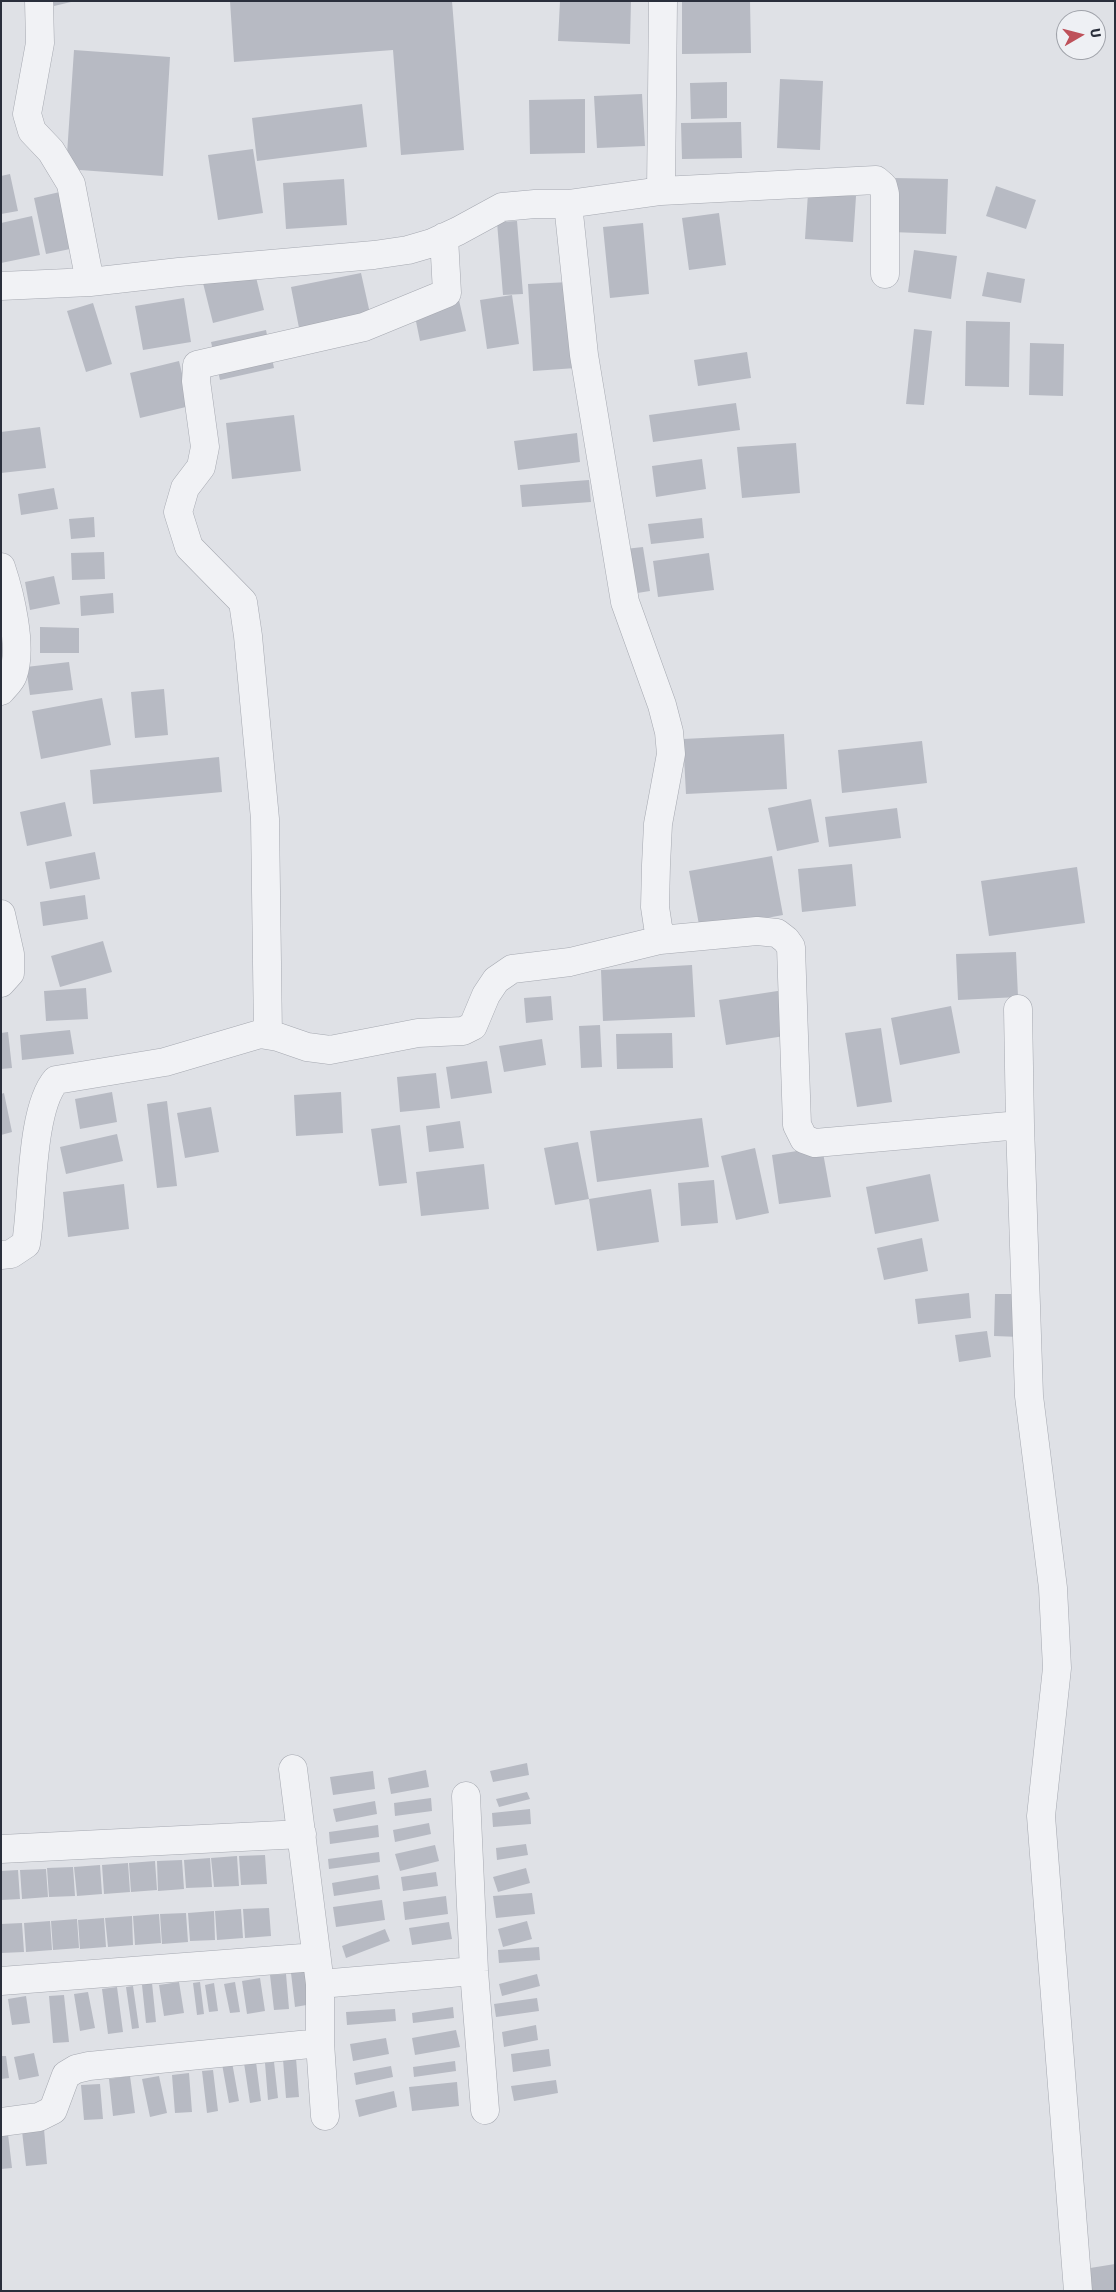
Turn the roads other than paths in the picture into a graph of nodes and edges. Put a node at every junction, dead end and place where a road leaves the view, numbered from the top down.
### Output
1 (39, 1) edge
2 (663, 1) edge
3 (661, 191) junction
4 (568, 204) junction
5 (444, 237) junction
6 (885, 274) dead end
7 (90, 282) junction
8 (1, 286) edge
9 (1, 567) edge
10 (1, 691) edge
11 (1, 914) edge
12 (660, 940) junction
13 (1, 983) edge
14 (1018, 1009) dead end
15 (268, 1035) junction
16 (1020, 1125) junction
17 (1, 1254) edge
18 (293, 1769) dead end
19 (466, 1796) dead end
20 (302, 1834) junction
21 (1, 1849) edge
22 (316, 1957) junction
23 (474, 1971) junction
24 (1, 1981) edge
25 (320, 1984) junction
26 (320, 2043) junction
27 (485, 2110) dead end
28 (325, 2116) dead end
29 (1, 2122) edge
30 (1078, 2291) edge

1 - 7 street
2 - 3 street
3 - 4 street
3 - 6 street
4 - 5 street
4 - 12 street
5 - 7 street
5 - 15 street
7 - 8 street
9 - 10 street
11 - 13 street
12 - 15 street
12 - 16 street
14 - 16 street
15 - 17 street
16 - 30 street
18 - 20 street
19 - 23 street
20 - 21 street
20 - 22 street
22 - 24 street
22 - 25 street
23 - 25 street
23 - 27 street
25 - 26 street
26 - 28 street
26 - 29 street

